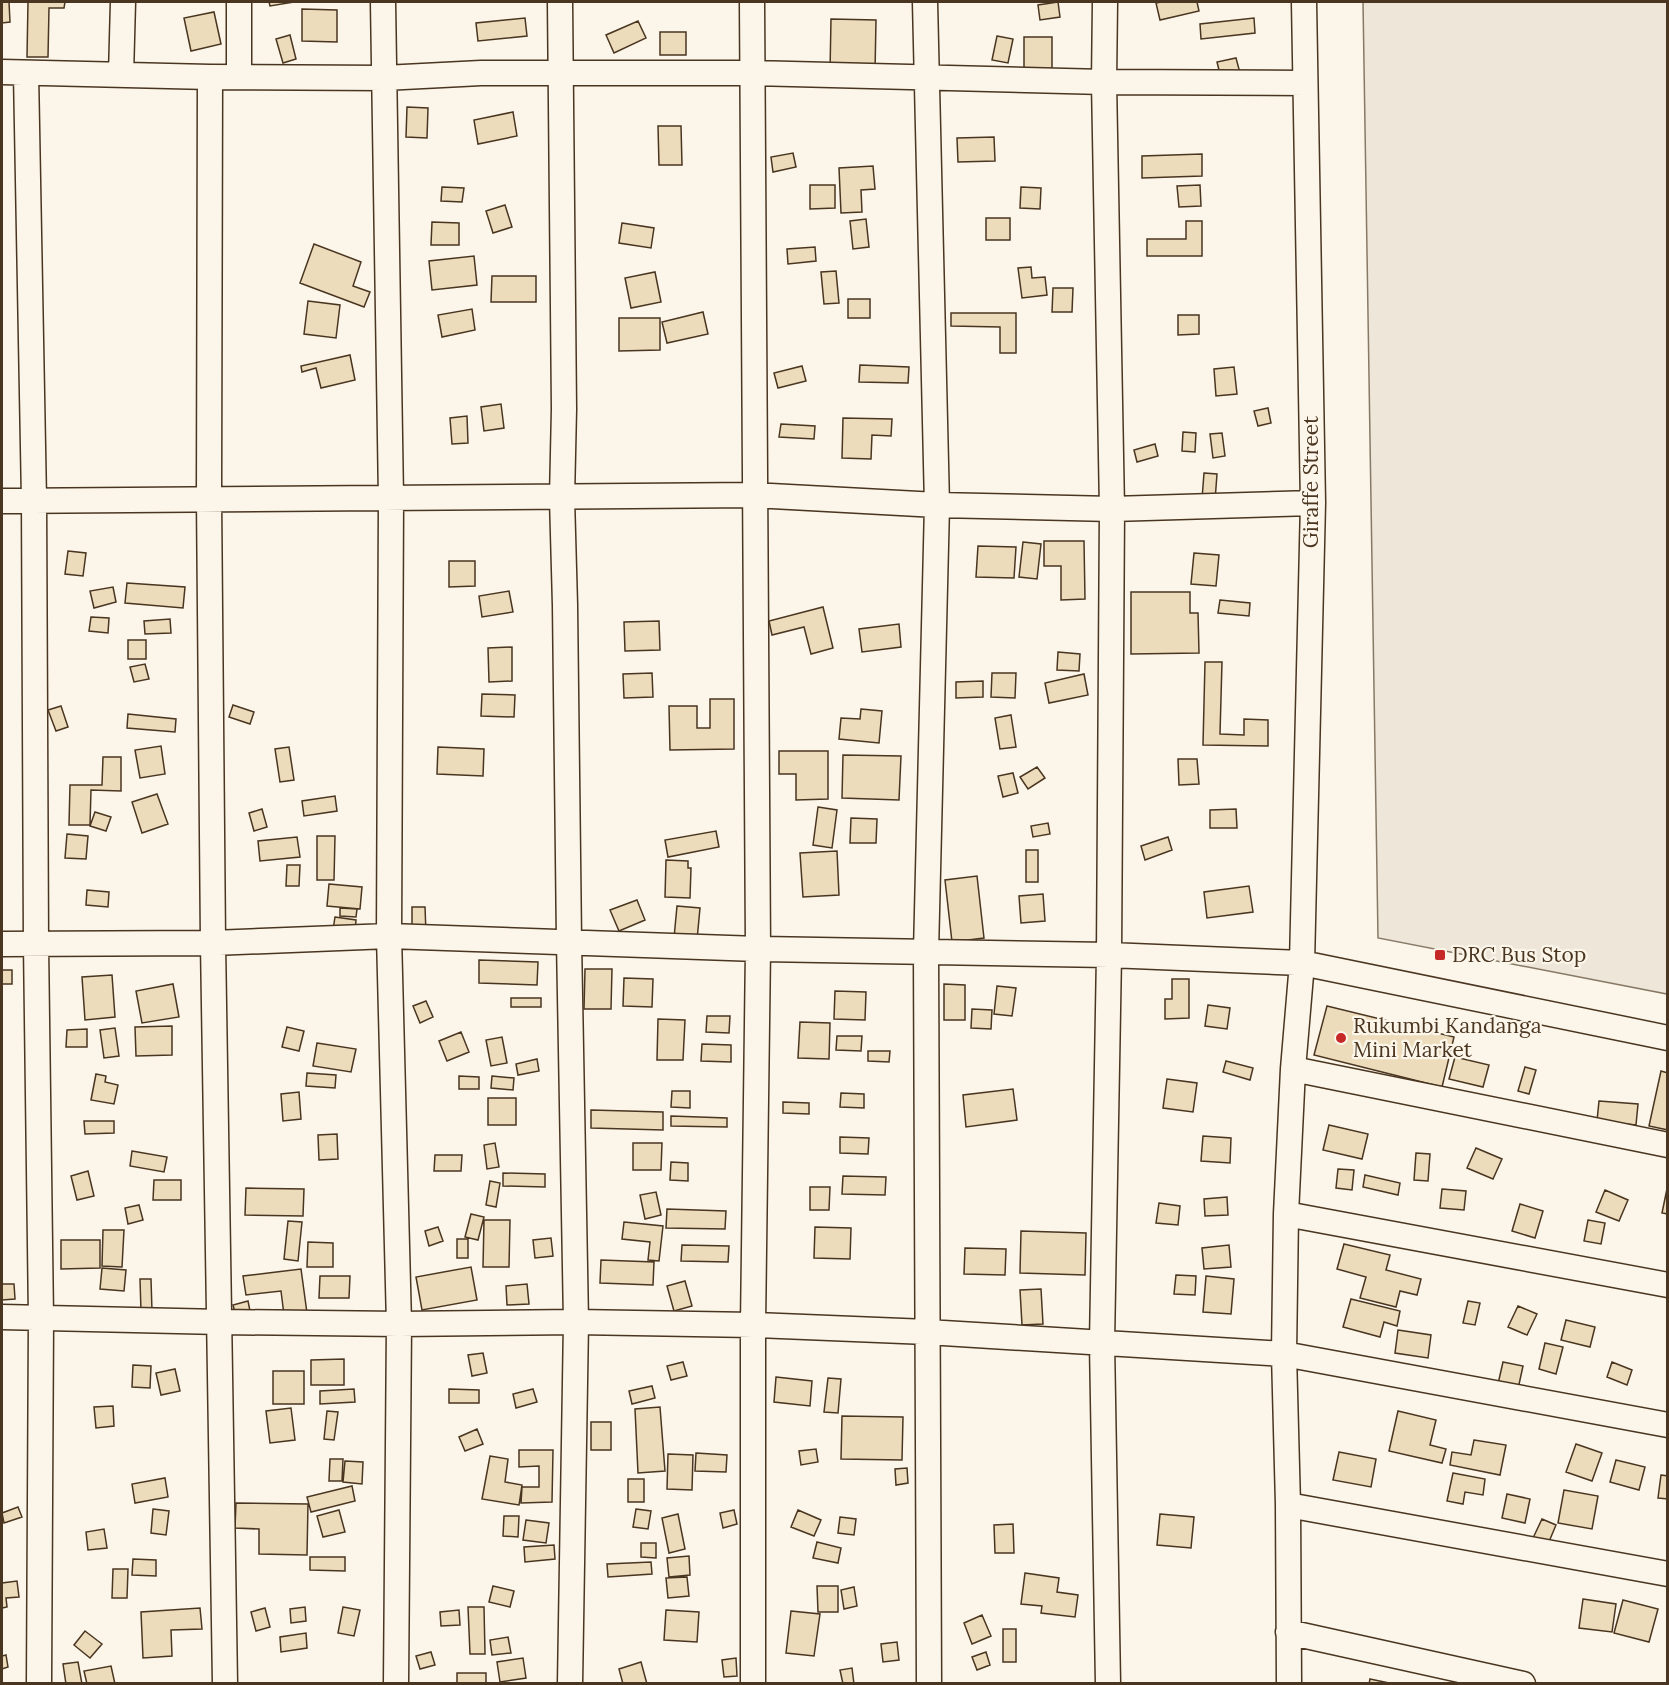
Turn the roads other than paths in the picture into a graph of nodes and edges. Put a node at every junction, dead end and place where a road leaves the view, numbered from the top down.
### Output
1 (123, 2) edge
2 (238, 2) edge
3 (383, 2) edge
4 (560, 2) edge
5 (752, 2) edge
6 (925, 2) edge
7 (1105, 2) edge
8 (1304, 2) edge
9 (2, 72) edge
10 (26, 73) junction
11 (752, 73) junction
12 (562, 74) junction
13 (121, 75) junction
14 (210, 77) junction
15 (239, 77) junction
16 (926, 77) junction
17 (384, 78) junction
18 (1104, 82) junction
19 (1304, 83) junction
20 (754, 495) junction
21 (209, 498) junction
22 (562, 498) junction
23 (391, 499) junction
24 (34, 500) junction
25 (2, 501) edge
26 (1313, 503) junction
27 (937, 505) junction
28 (1112, 509) junction
29 (389, 936) junction
30 (568, 941) junction
31 (213, 943) junction
32 (2, 944) edge
33 (36, 944) junction
34 (758, 949) junction
35 (926, 951) junction
36 (1108, 955) junction
37 (1302, 963) junction
38 (1668, 1038) edge
39 (1293, 1069) junction
40 (1668, 1145) edge
41 (1286, 1214) junction
42 (1668, 1285) edge
43 (2, 1317) edge
44 (41, 1319) junction
45 (221, 1322) junction
46 (576, 1322) junction
47 (399, 1324) junction
48 (753, 1325) junction
49 (927, 1332) junction
50 (1102, 1343) junction
51 (1284, 1354) junction
52 (1668, 1425) edge
53 (1288, 1505) junction
54 (1668, 1574) edge
55 (1288, 1632) junction
56 (39, 1683) edge
57 (225, 1683) edge
58 (396, 1683) edge
59 (570, 1683) edge
60 (753, 1683) edge
61 (929, 1683) edge
62 (1108, 1683) edge
63 (1289, 1683) edge
64 (1523, 1683) edge

1 - 13 street
2 - 15 street
3 - 17 street
4 - 12 street
5 - 11 street
6 - 16 street
7 - 18 street
8 - 19 street, Giraffe Street
9 - 10 street
10 - 13 street
10 - 24 street
11 - 12 street
11 - 16 street
11 - 20 street
12 - 17 street
12 - 22 street
13 - 14 street
14 - 15 street
14 - 21 street
15 - 17 street
16 - 18 street
16 - 27 street
17 - 23 street
18 - 19 street
18 - 28 street
19 - 26 street, Giraffe Street
20 - 22 street
20 - 27 street
20 - 34 street
21 - 23 street
21 - 24 street
21 - 31 street
22 - 23 street
22 - 30 street
23 - 29 street
24 - 25 street
24 - 33 street
26 - 28 street
26 - 37 street, Giraffe Street
27 - 28 street
27 - 35 street
28 - 36 street
29 - 30 street
29 - 31 street
29 - 47 street
30 - 34 street
30 - 46 street
31 - 33 street
31 - 45 street
32 - 33 street
33 - 44 street
34 - 35 street
34 - 48 street
35 - 36 street
35 - 49 street
36 - 37 street
36 - 50 street
37 - 38 street
37 - 39 street, Giraffe Street
39 - 40 street
39 - 41 street, Giraffe Street
41 - 42 street
41 - 51 street, Giraffe Street
43 - 44 street
44 - 45 street
44 - 56 street
45 - 47 street
45 - 57 street
46 - 47 street
46 - 48 street
46 - 59 street
47 - 58 street
48 - 49 street
48 - 60 street
49 - 50 street
49 - 61 street
50 - 51 street
50 - 62 street
51 - 52 street
51 - 53 street, Giraffe Street
53 - 54 street
53 - 55 street, Giraffe Street
55 - 63 street, Giraffe Street
55 - 64 street

